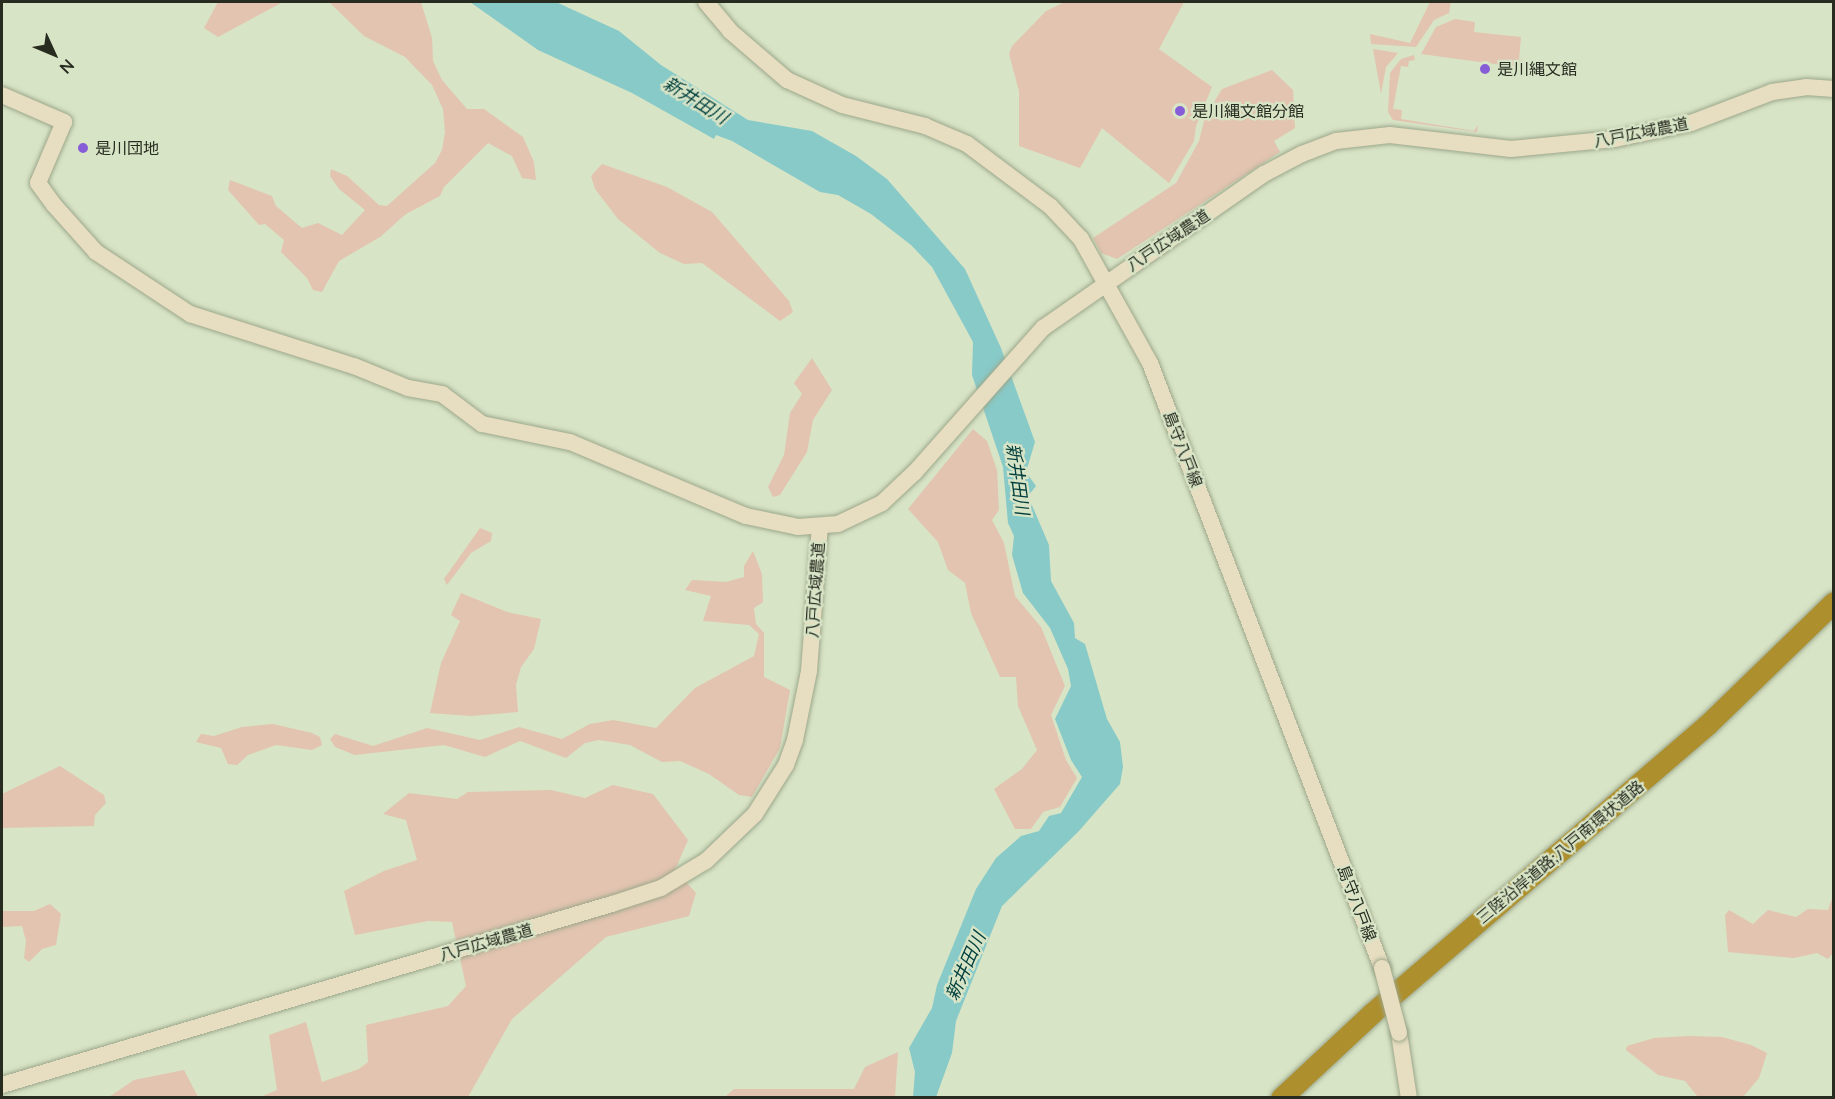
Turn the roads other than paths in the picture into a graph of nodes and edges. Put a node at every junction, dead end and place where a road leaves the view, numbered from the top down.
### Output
1 (706, 2) edge
2 (1833, 89) edge
3 (2, 95) edge
4 (1103, 283) junction
5 (820, 526) junction
6 (1833, 602) edge
7 (2, 1085) edge
8 (1281, 1098) edge
9 (1409, 1098) edge

1 - 4 street, 島守八戸線
2 - 4 street, 八戸広域農道
3 - 5 street
4 - 5 street, 八戸広域農道
4 - 9 street, 島守八戸線, bridge
5 - 7 street, 八戸広域農道
6 - 8 highway, 三陸沿岸道路;八戸南環状道路

